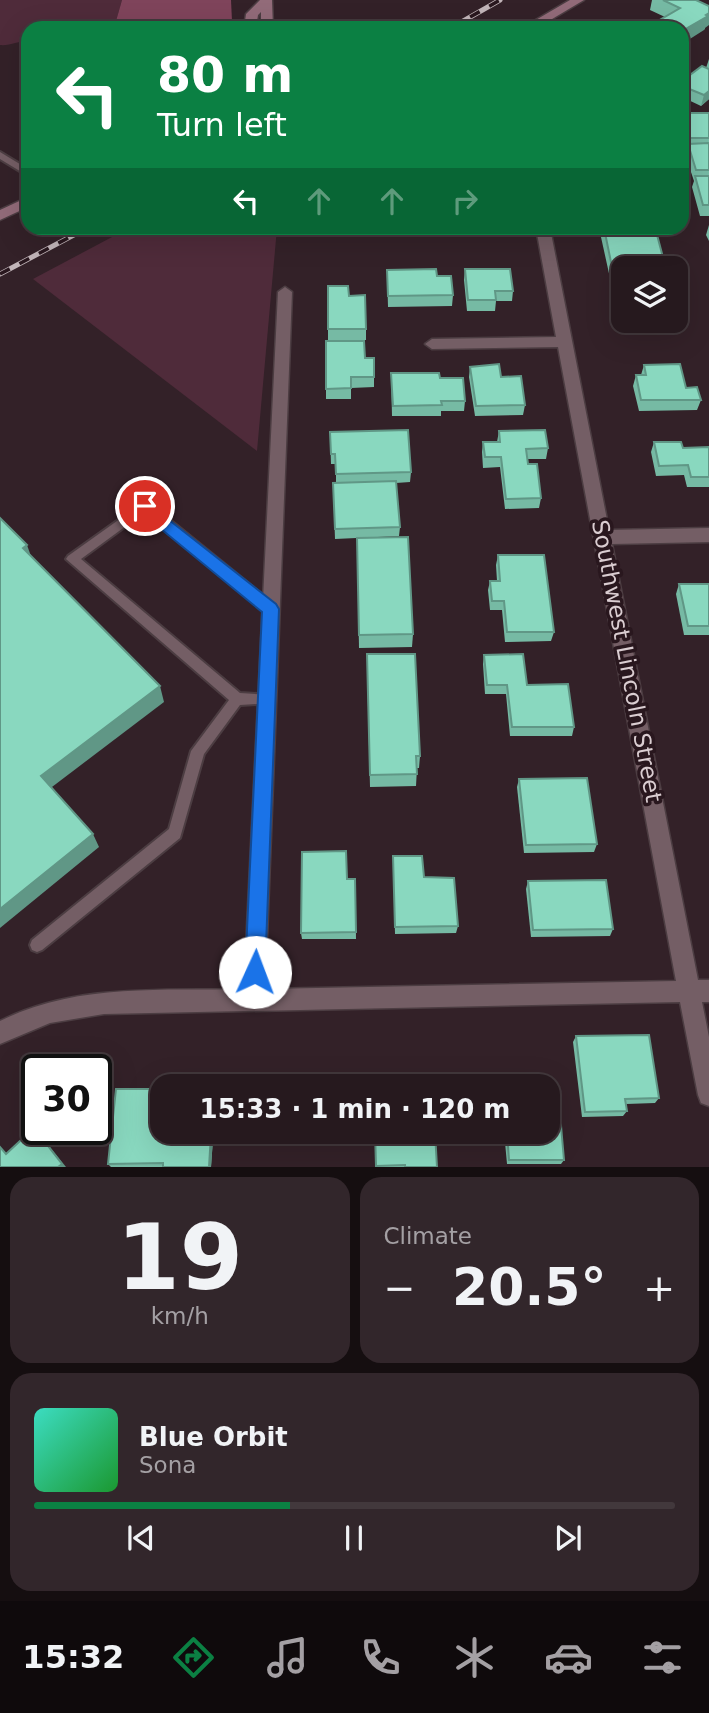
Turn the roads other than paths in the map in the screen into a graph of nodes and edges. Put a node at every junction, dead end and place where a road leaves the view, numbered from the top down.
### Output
1 (578, 0) edge
2 (266, 1) edge
3 (251, 21) edge
4 (267, 21) edge
5 (540, 21) edge
6 (1, 153) edge
7 (21, 168) edge
8 (21, 205) edge
9 (0, 216) edge
10 (544, 235) edge
11 (285, 292) dead end
12 (565, 342) junction
13 (432, 344) dead end
14 (709, 535) edge
15 (603, 537) junction
16 (271, 609) junction
17 (237, 699) junction
18 (267, 699) junction
19 (37, 945) dead end
20 (699, 991) edge
21 (254, 1000) junction
22 (0, 1033) edge
23 (709, 1095) edge

1 - 5 main road
2 - 3 main road
2 - 4 main road
6 - 7 lane
8 - 9 main road
10 - 12 street, Southwest Lincoln Street
11 - 16 street
12 - 13 street
12 - 15 street, Southwest Lincoln Street
14 - 15 street
15 - 20 street, Southwest Lincoln Street
16 - 17 lane
16 - 18 street
17 - 18 lane
17 - 19 lane
18 - 21 street
20 - 21 street
20 - 23 street, Southwest Lincoln Street
21 - 22 street

